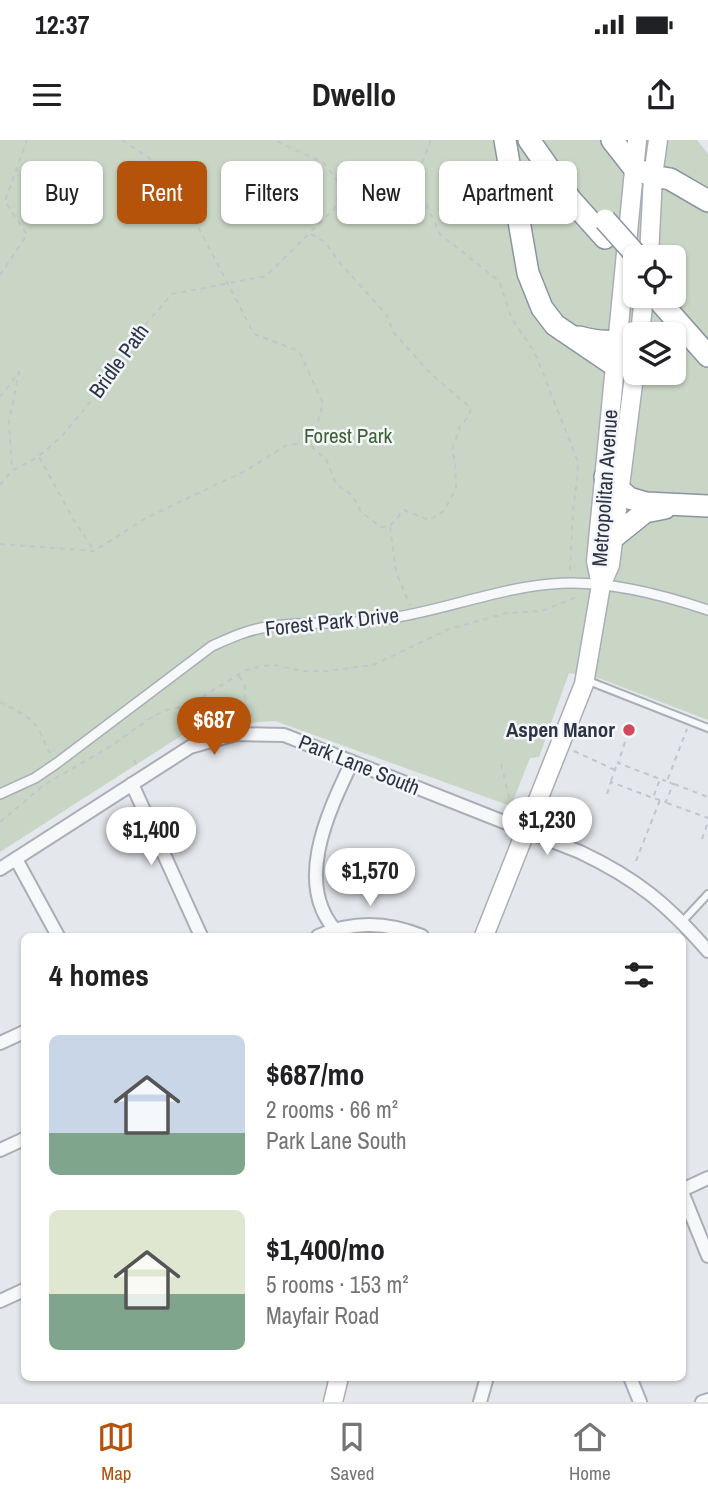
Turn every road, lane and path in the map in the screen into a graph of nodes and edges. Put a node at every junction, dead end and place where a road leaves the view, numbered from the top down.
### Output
1 (27, 140) edge
2 (122, 140) edge
3 (274, 140) edge
4 (285, 140) edge
5 (431, 140) edge
6 (505, 140) edge
7 (529, 140) edge
8 (544, 140) edge
9 (611, 140) edge
10 (638, 140) edge
11 (645, 140) edge
12 (658, 140) edge
13 (286, 145) junction
14 (423, 161) edge
15 (644, 172) junction
16 (337, 180) edge
17 (337, 200) edge
18 (708, 201) edge
19 (425, 202) edge
20 (605, 229) junction
21 (309, 233) junction
22 (624, 245) edge
23 (648, 245) edge
24 (623, 255) edge
25 (0, 275) edge
26 (228, 285) junction
27 (670, 308) edge
28 (674, 308) edge
29 (566, 333) junction
30 (708, 337) edge
31 (623, 339) edge
32 (616, 342) junction
33 (708, 356) edge
34 (623, 361) edge
35 (623, 365) edge
36 (623, 384) edge
37 (0, 397) edge
38 (307, 443) junction
39 (39, 456) junction
40 (12, 471) junction
41 (612, 483) junction
42 (0, 485) edge
43 (673, 506) junction
44 (708, 506) edge
45 (390, 526) junction
46 (614, 537) junction
47 (0, 544) edge
48 (94, 551) junction
49 (570, 584) junction
50 (601, 585) junction
51 (579, 596) dead end
52 (569, 600) junction
53 (708, 610) edge
54 (415, 613) junction
55 (238, 674) junction
56 (584, 680) junction
57 (0, 702) edge
58 (245, 715) dead end
59 (690, 721) junction
60 (708, 729) edge
61 (625, 742) dead end
62 (573, 751) dead end
63 (50, 753) dead end
64 (134, 761) dead end
65 (352, 762) junction
66 (618, 763) junction
67 (501, 764) dead end
68 (138, 767) dead end
69 (615, 770) junction
70 (660, 779) junction
71 (667, 781) junction
72 (611, 782) junction
73 (673, 783) junction
74 (132, 784) junction
75 (0, 794) edge
76 (607, 794) dead end
77 (708, 797) edge
78 (653, 798) junction
79 (660, 800) junction
80 (510, 801) dead end
81 (666, 802) junction
82 (708, 820) edge
83 (0, 822) edge
84 (526, 831) junction
85 (702, 839) dead end
86 (16, 859) junction
87 (636, 861) dead end
88 (0, 869) edge
89 (708, 894) edge
90 (682, 922) junction
91 (56, 933) edge
92 (200, 933) edge
93 (337, 933) edge
94 (415, 933) edge
95 (485, 933) edge
96 (708, 951) edge
97 (21, 1033) edge
98 (0, 1043) edge
99 (21, 1140) edge
100 (0, 1150) edge
101 (708, 1178) edge
102 (686, 1189) edge
103 (686, 1201) edge
104 (708, 1255) edge
105 (21, 1291) edge
106 (0, 1301) edge
107 (338, 1381) edge
108 (485, 1381) edge
109 (632, 1381) edge
110 (708, 1400) edge
111 (333, 1402) edge
112 (480, 1402) edge
113 (640, 1402) edge
114 (702, 1402) edge

1 - 25 path
2 - 26 path
3 - 13 path
4 - 13 path
5 - 14 path
6 - 29 highway
7 - 20 highway
8 - 20 highway
9 - 15 highway
10 - 15 main road, Metropolitan Avenue
11 - 15 main road
12 - 15 main road, Metropolitan Avenue
13 - 16 path
15 - 18 highway
15 - 23 main road, Metropolitan Avenue
15 - 32 main road, Metropolitan Avenue
17 - 21 path, Bridle Path
19 - 49 path
20 - 22 highway, bridge
20 - 24 highway
21 - 26 path, Bridle Path
21 - 45 path
26 - 38 path
26 - 39 path, Bridle Path
27 - 33 highway
28 - 30 highway
29 - 32 highway
29 - 35 highway
31 - 32 highway
32 - 34 main road, Metropolitan Avenue
36 - 41 main road, Metropolitan Avenue
37 - 40 path
38 - 45 path
38 - 48 path
39 - 40 path, Bridle Path
39 - 48 path
40 - 42 path, Bridle Path
41 - 43 highway
41 - 46 main road, Metropolitan Avenue
41 - 50 main road, Metropolitan Avenue
43 - 44 highway
43 - 46 highway
45 - 54 path
46 - 50 main road, Metropolitan Avenue
47 - 48 path
49 - 50 street, Forest Park Drive
49 - 52 path
49 - 54 street, Forest Park Drive
50 - 53 street, Forest Park Drive
50 - 56 main road, Metropolitan Avenue
51 - 52 path
52 - 55 path
54 - 75 street, Forest Park Drive
55 - 58 path
55 - 83 path
56 - 59 lane
56 - 84 main road, Metropolitan Avenue
57 - 63 path
59 - 60 lane
59 - 71 path
61 - 66 path
62 - 69 path
64 - 68 path
65 - 74 street, Park Lane South
65 - 84 street, Park Lane South
65 - 93 street
66 - 69 path
66 - 70 path
67 - 80 path
69 - 72 path
70 - 71 path
70 - 78 path
71 - 73 path
72 - 76 path
72 - 78 path
73 - 77 path
73 - 81 path
74 - 86 street, Park Lane South
74 - 92 street
78 - 79 path
79 - 81 path
79 - 87 path
81 - 82 path
82 - 85 path
84 - 90 street, Park Lane South
84 - 95 main road, Metropolitan Avenue
86 - 88 street, Park Lane South
86 - 91 street
89 - 90 lane
90 - 96 street, Park Lane South
93 - 94 street
97 - 98 street
99 - 100 street
101 - 102 street
103 - 104 street
105 - 106 street
107 - 111 main road
108 - 112 street
109 - 113 street
110 - 114 street

